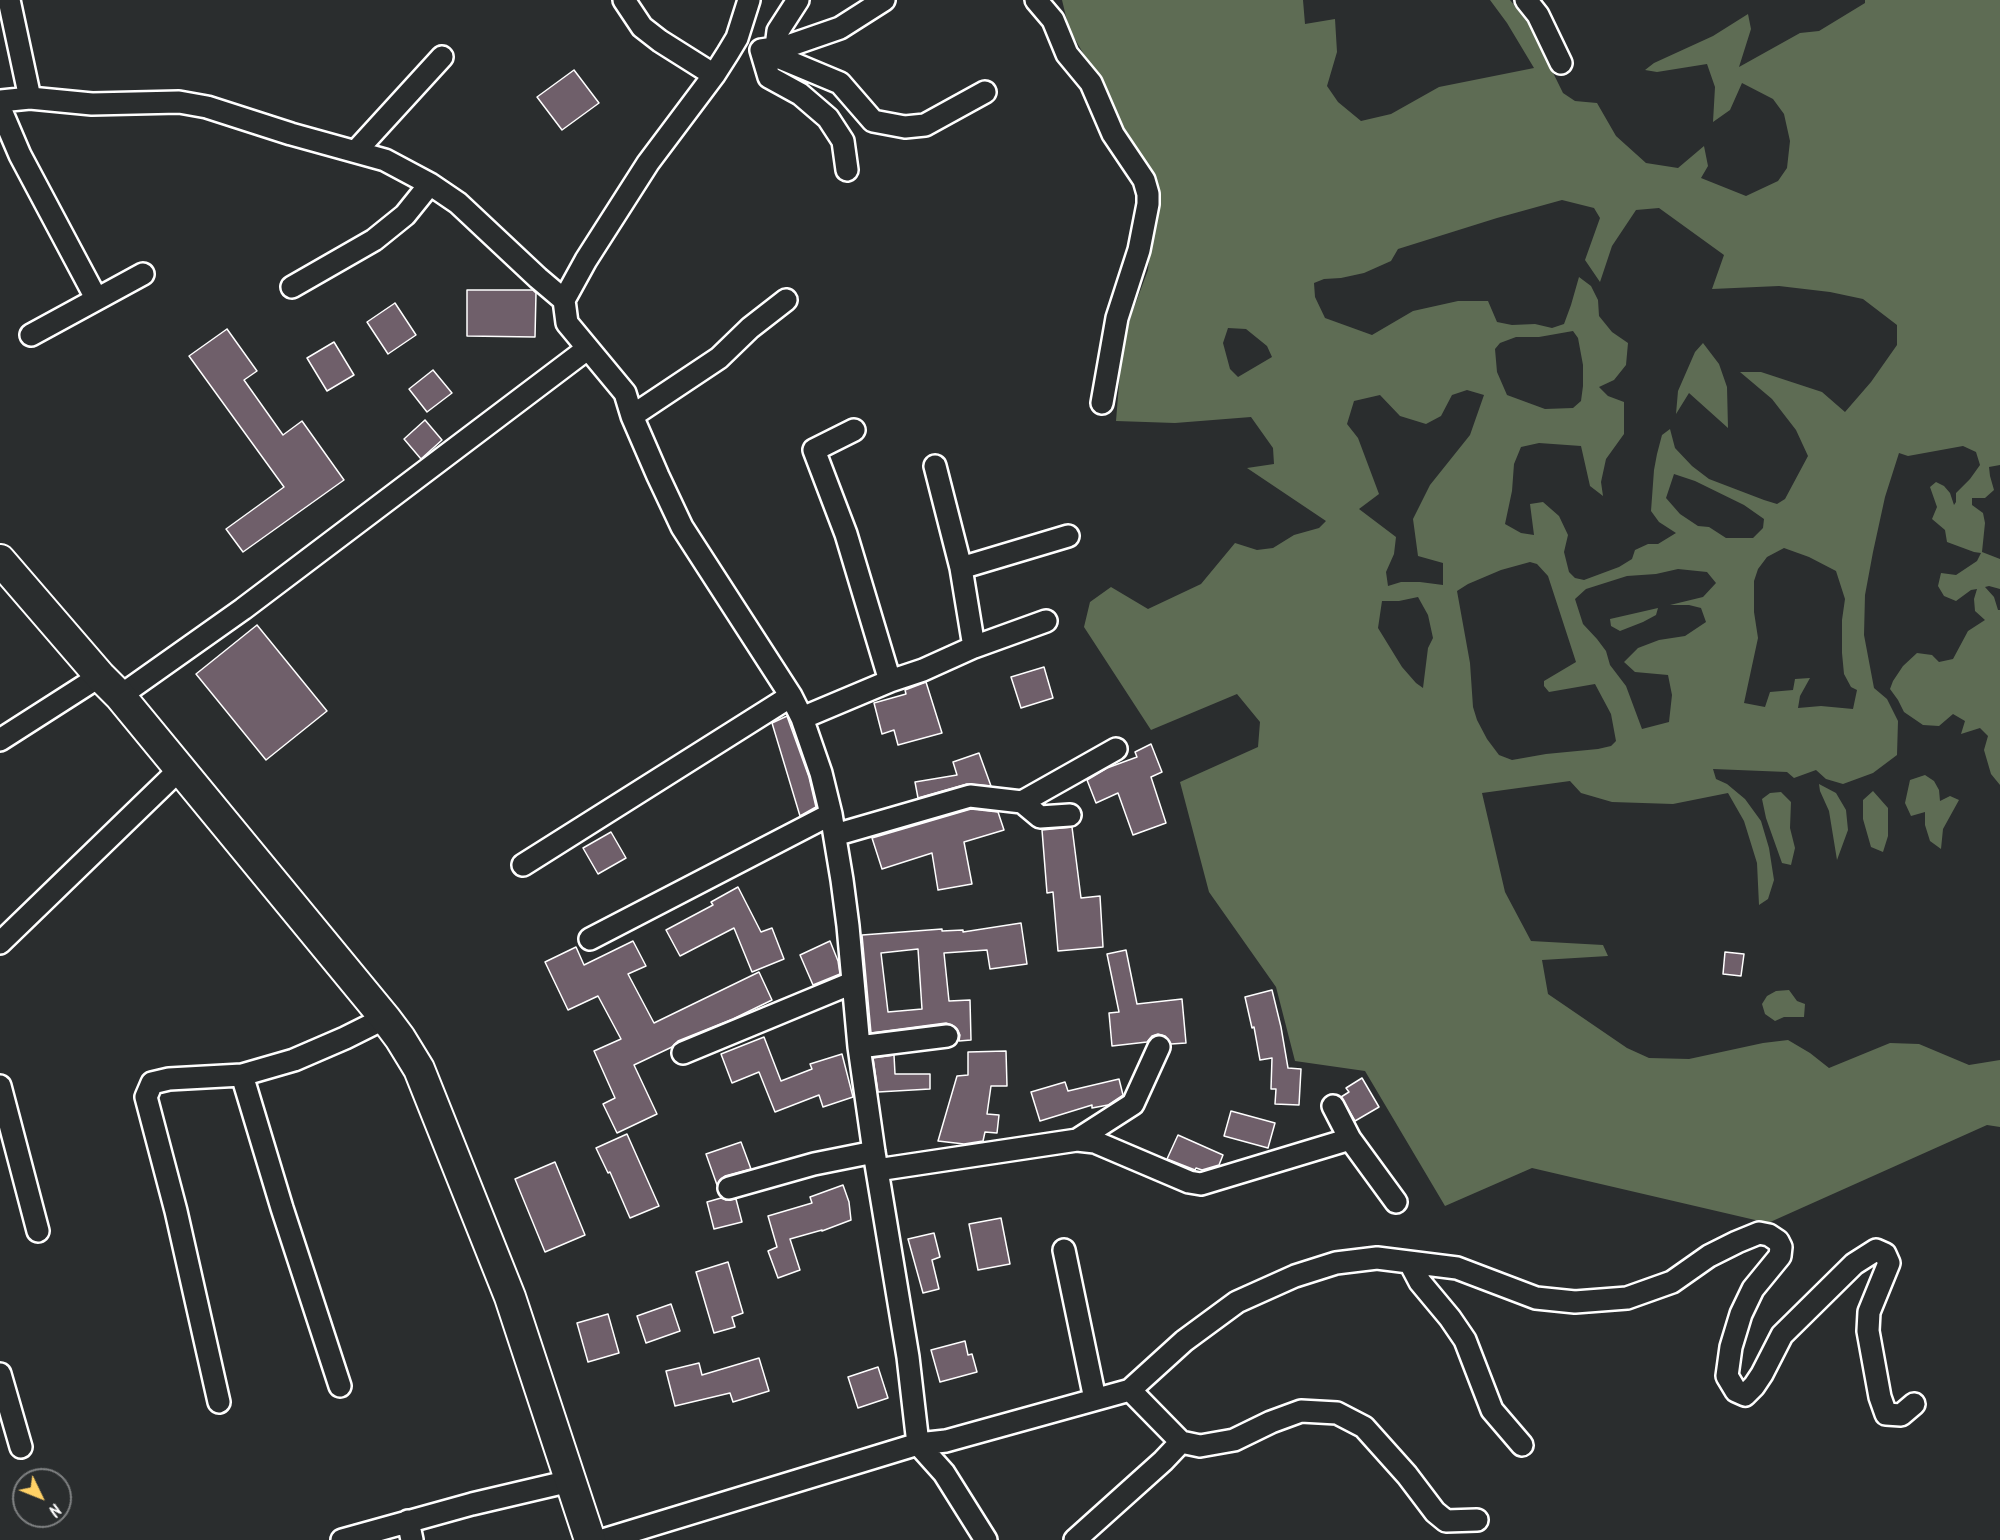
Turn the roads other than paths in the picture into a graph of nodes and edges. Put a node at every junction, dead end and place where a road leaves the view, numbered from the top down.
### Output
1 (9, 0) edge
2 (624, 0) edge
3 (749, 0) edge
4 (798, 0) edge
5 (884, 0) edge
6 (1036, 0) edge
7 (1526, 0) edge
8 (737, 38) junction
9 (769, 49) junction
10 (442, 57) dead end
11 (1561, 63) dead end
12 (714, 75) junction
13 (985, 92) dead end
14 (30, 98) junction
15 (0, 101) edge
16 (0, 108) edge
17 (356, 151) junction
18 (847, 170) dead end
19 (430, 184) junction
20 (143, 274) dead end
21 (292, 286) dead end
22 (96, 298) junction
23 (564, 300) junction
24 (786, 300) dead end
25 (32, 335) dead end
26 (587, 349) junction
27 (1102, 403) dead end
28 (632, 416) junction
29 (854, 430) dead end
30 (935, 466) dead end
31 (1068, 536) dead end
32 (1, 562) edge
33 (961, 568) junction
34 (1046, 621) dead end
35 (974, 647) junction
36 (890, 681) junction
37 (110, 686) junction
38 (791, 696) junction
39 (802, 718) junction
40 (0, 740) edge
41 (1116, 749) dead end
42 (180, 769) junction
43 (1022, 802) junction
44 (1070, 815) dead end
45 (833, 824) junction
46 (523, 865) dead end
47 (590, 939) dead end
48 (0, 943) edge
49 (852, 983) junction
50 (385, 1018) junction
51 (947, 1036) dead end
52 (859, 1047) junction
53 (1159, 1047) dead end
54 (683, 1053) dead end
55 (242, 1075) junction
56 (0, 1086) edge
57 (1333, 1106) dead end
58 (1350, 1139) junction
59 (1077, 1140) junction
60 (875, 1161) junction
61 (729, 1188) dead end
62 (1396, 1202) dead end
63 (38, 1231) dead end
64 (1064, 1250) dead end
65 (1410, 1263) junction
66 (0, 1374) edge
67 (340, 1386) dead end
68 (1130, 1390) junction
69 (1095, 1399) junction
70 (219, 1402) dead end
71 (1914, 1404) dead end
72 (1181, 1442) junction
73 (918, 1444) junction
74 (1522, 1445) dead end
75 (21, 1447) dead end
76 (570, 1481) junction
77 (1477, 1520) dead end
78 (410, 1530) edge
79 (342, 1540) edge
80 (590, 1540) edge
81 (603, 1540) edge
82 (986, 1540) edge
83 (1075, 1540) edge

1 - 14 street
2 - 12 street
3 - 8 street
4 - 9 street
5 - 9 street
6 - 27 street
7 - 11 street
8 - 9 street
8 - 12 street
9 - 13 street
9 - 18 street
10 - 17 street
12 - 23 street
14 - 15 street
14 - 17 street
16 - 22 street
17 - 19 street
19 - 21 street
19 - 23 street
20 - 22 street
22 - 25 street
23 - 26 street
24 - 28 street
26 - 28 street
26 - 37 street
28 - 38 street
29 - 36 street
30 - 33 street
31 - 33 street
32 - 37 main road
33 - 35 street
34 - 35 street
35 - 36 street
36 - 39 street
37 - 40 street
37 - 42 main road
38 - 39 street
38 - 46 street
39 - 45 street
41 - 43 street
42 - 48 street
42 - 50 main road
43 - 44 street
43 - 45 street
45 - 47 street
45 - 49 street
49 - 52 street
49 - 54 street
50 - 55 street
50 - 76 main road
51 - 52 street
52 - 60 street
53 - 59 street
55 - 67 street
55 - 70 street
56 - 63 street
57 - 58 street
58 - 59 street
58 - 62 street
59 - 60 street
60 - 61 street
60 - 73 street
64 - 69 street
65 - 68 street
65 - 71 street
65 - 74 street
66 - 75 street
68 - 69 street
68 - 72 street
69 - 73 street
72 - 77 street
72 - 83 street
73 - 81 street
73 - 82 street
76 - 78 street
76 - 80 main road
78 - 79 street

